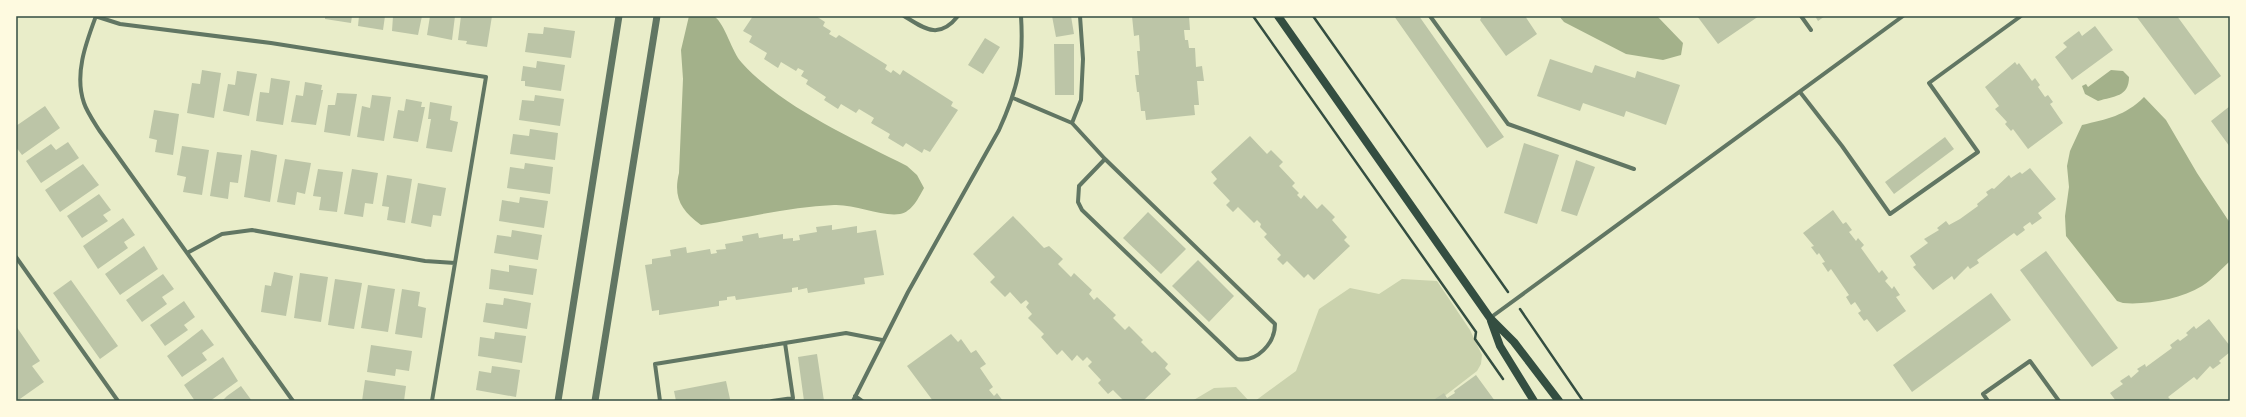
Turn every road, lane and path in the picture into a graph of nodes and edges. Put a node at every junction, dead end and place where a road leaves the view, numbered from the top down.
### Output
1 (95, 16) edge
2 (619, 16) edge
3 (657, 16) edge
4 (904, 16) edge
5 (958, 16) edge
6 (1021, 16) edge
7 (1080, 16) edge
8 (1253, 16) edge
9 (1278, 16) edge
10 (1313, 16) edge
11 (1430, 16) edge
12 (1801, 16) edge
13 (1903, 16) edge
14 (2021, 16) edge
15 (1811, 30) dead end
16 (1800, 92) junction
17 (1013, 98) junction
18 (1072, 123) junction
19 (1105, 159) junction
20 (1634, 169) dead end
21 (187, 253) junction
22 (16, 257) edge
23 (455, 263) junction
24 (1514, 300) junction
25 (1490, 318) junction
26 (882, 340) junction
27 (785, 343) junction
28 (1505, 382) dead end
29 (855, 396) junction
30 (118, 401) edge
31 (293, 401) edge
32 (432, 401) edge
33 (558, 401) edge
34 (595, 401) edge
35 (660, 401) edge
36 (772, 401) edge
37 (853, 401) edge
38 (862, 401) edge
39 (1534, 401) edge
40 (1559, 401) edge
41 (1583, 401) edge
42 (1988, 401) edge
43 (2060, 401) edge

1 - 21 street
1 - 23 street
2 - 33 street
3 - 34 street
4 - 5 street
6 - 17 street
7 - 18 street
8 - 28 path
9 - 25 main road
10 - 24 path
11 - 20 street
12 - 15 street
13 - 16 street
14 - 16 street
16 - 24 street
17 - 18 street
17 - 26 street
18 - 19 street
19 - 19 street
21 - 23 street
21 - 31 street
22 - 30 street
23 - 32 street
24 - 25 street
24 - 41 path
25 - 39 main road
25 - 40 main road
26 - 27 street
26 - 29 street
27 - 35 street
27 - 36 street
29 - 37 street
29 - 38 street
42 - 43 street

